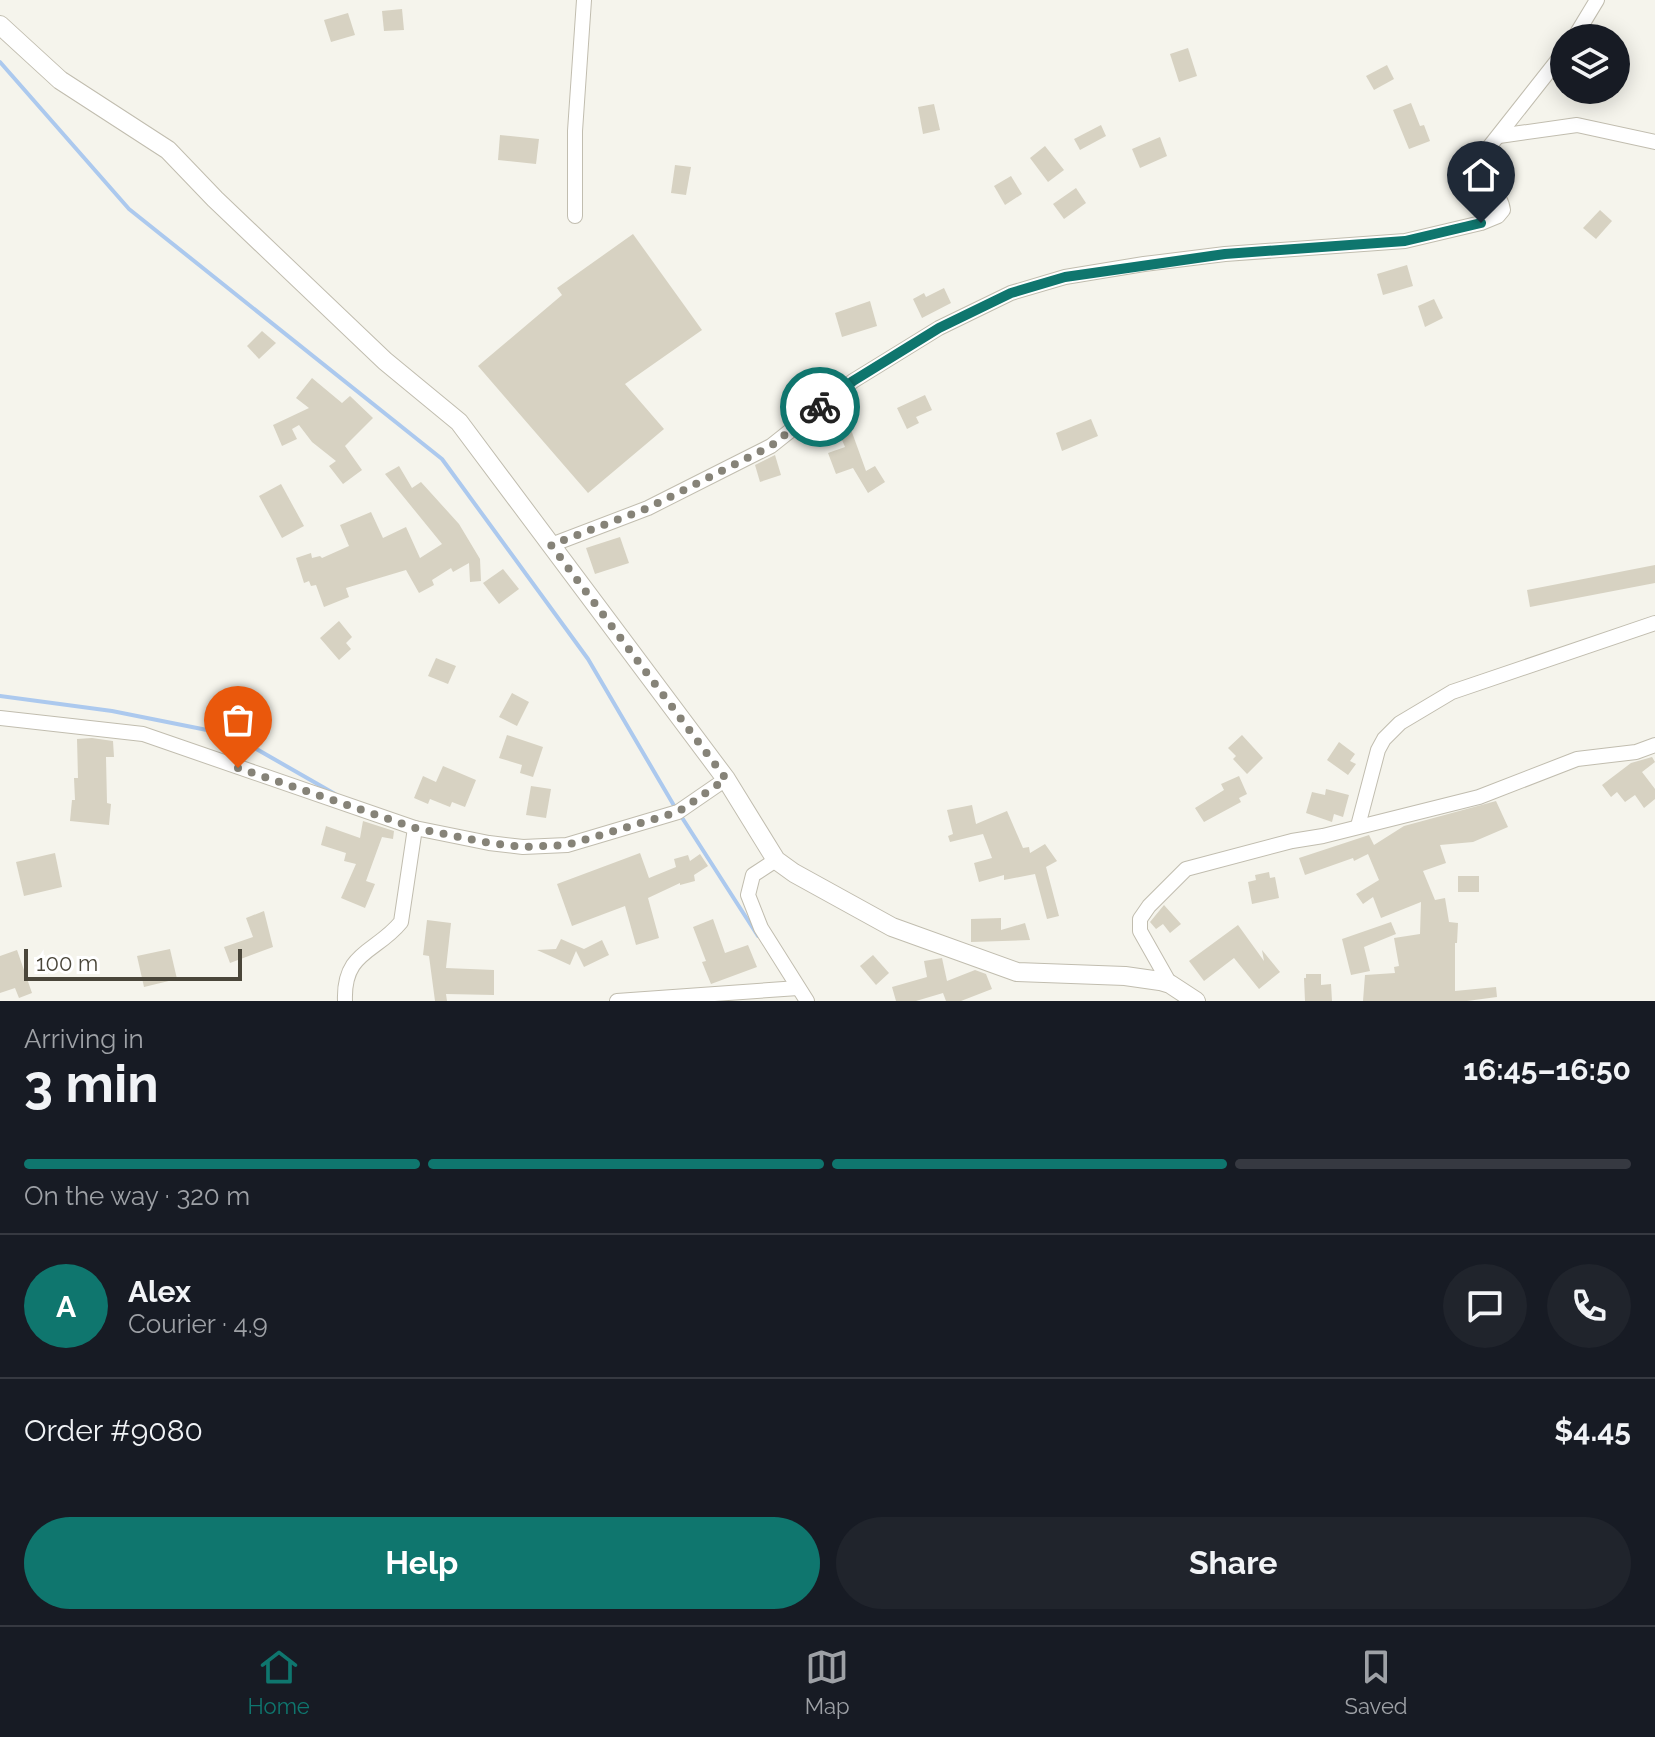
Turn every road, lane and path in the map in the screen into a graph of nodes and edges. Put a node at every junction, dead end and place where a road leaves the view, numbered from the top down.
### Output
1 (584, 0) edge
2 (1597, 0) edge
3 (1582, 24) edge
4 (0, 25) edge
5 (1550, 70) edge
6 (1499, 136) junction
7 (1655, 142) edge
8 (575, 216) dead end
9 (551, 545) junction
10 (1655, 623) edge
11 (0, 718) edge
12 (1655, 745) edge
13 (726, 779) junction
14 (1358, 826) junction
15 (415, 828) junction
16 (776, 860) junction
17 (1170, 984) junction
18 (798, 988) junction
19 (345, 1001) edge
20 (617, 1001) edge
21 (807, 1001) edge
22 (1196, 1001) edge

1 - 8 street
2 - 3 street
4 - 9 street
5 - 6 street
6 - 7 street
6 - 9 street
9 - 13 street
10 - 14 street
11 - 15 street
12 - 14 street
13 - 15 street
13 - 16 street
14 - 17 street
15 - 19 street
16 - 17 street
16 - 18 street
17 - 22 street
18 - 20 street
18 - 21 street

